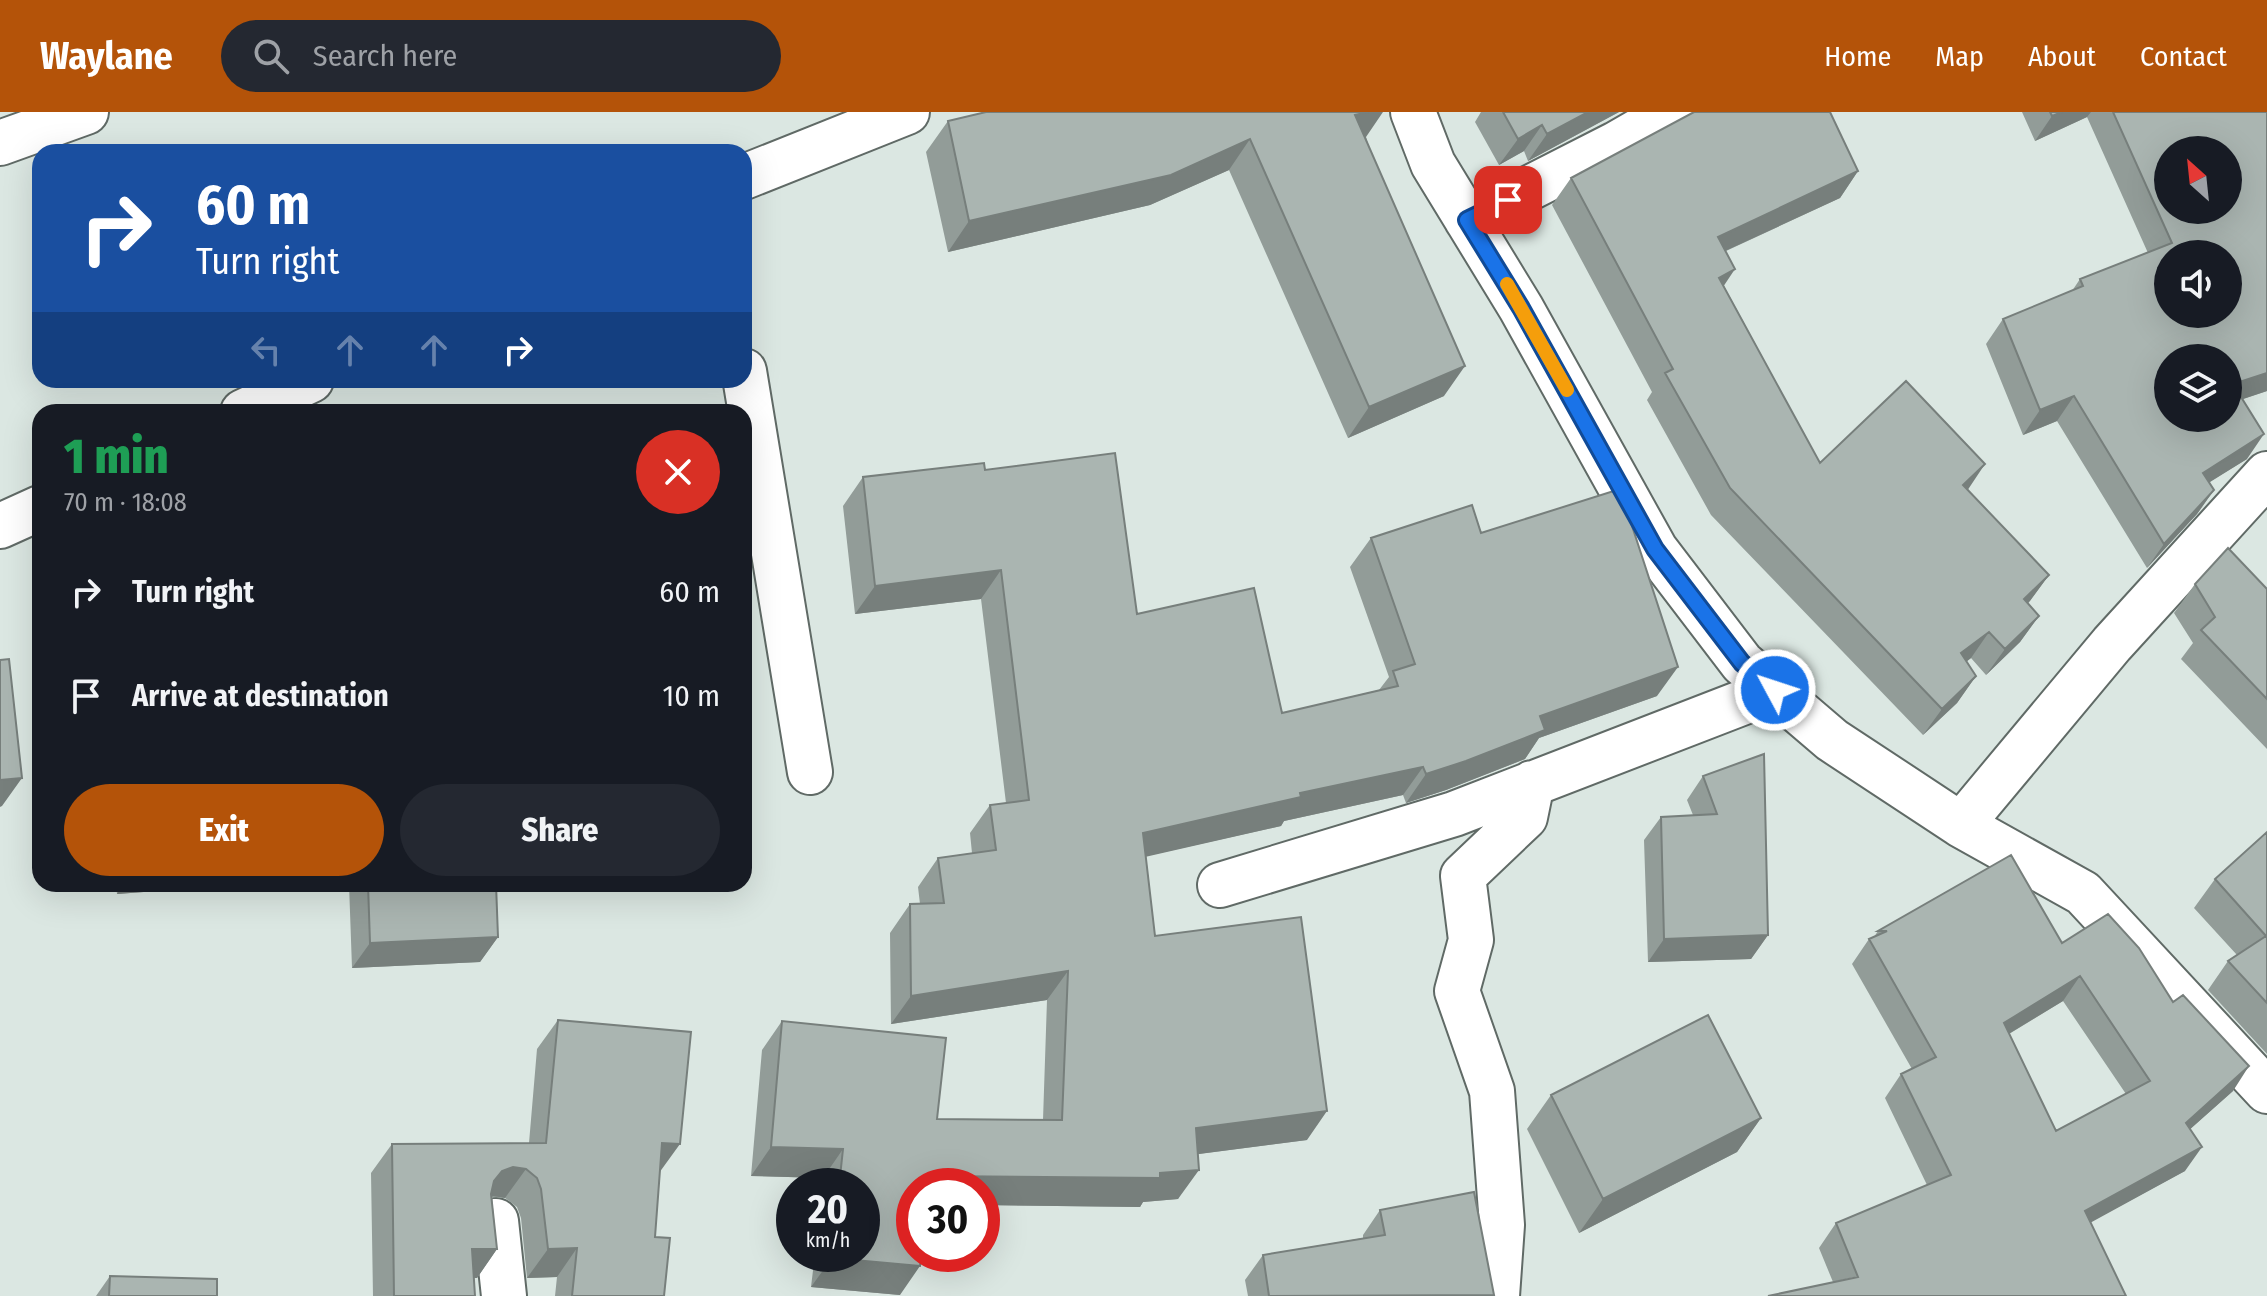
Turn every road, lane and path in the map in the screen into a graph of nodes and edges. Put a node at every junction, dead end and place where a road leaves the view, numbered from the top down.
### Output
1 (86, 112) edge
2 (907, 112) edge
3 (1413, 112) edge
4 (1672, 112) edge
5 (0, 143) edge
6 (752, 174) edge
7 (1467, 220) junction
8 (294, 388) edge
9 (260, 404) edge
10 (752, 420) edge
11 (2267, 474) edge
12 (32, 512) edge
13 (0, 526) edge
14 (1775, 690) junction
15 (810, 772) dead end
16 (1532, 783) junction
17 (1961, 825) junction
18 (1220, 885) dead end
19 (2267, 1091) edge
20 (496, 1221) edge
21 (504, 1296) edge
22 (1497, 1296) edge

1 - 5 street
2 - 6 street
3 - 7 street
4 - 7 street
7 - 14 street
8 - 9 street
10 - 15 street
11 - 17 street
12 - 13 street
14 - 16 street
14 - 17 street
16 - 18 street
16 - 22 street
17 - 19 street
20 - 21 street

